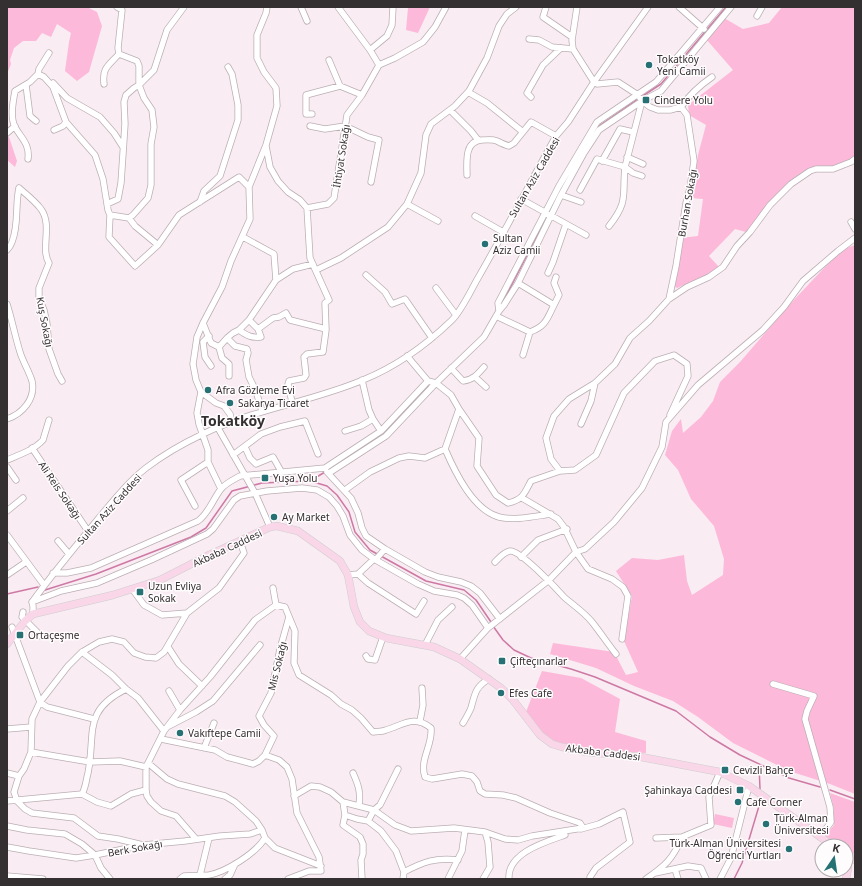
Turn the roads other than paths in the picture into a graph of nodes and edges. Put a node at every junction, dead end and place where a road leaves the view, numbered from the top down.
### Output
1 (184, 7) edge
2 (267, 7) edge
3 (301, 7) edge
4 (338, 7) edge
5 (393, 7) edge
6 (446, 7) edge
7 (516, 7) edge
8 (546, 7) edge
9 (577, 7) edge
10 (648, 7) edge
11 (679, 7) edge
12 (720, 7) edge
13 (731, 7) edge
14 (762, 7) edge
15 (119, 8) edge
16 (757, 16) dead end
17 (307, 21) dead end
18 (702, 27) junction
19 (708, 33) junction
20 (572, 37) junction
21 (529, 39) dead end
22 (561, 48) junction
23 (573, 49) junction
24 (370, 50) junction
25 (49, 53) dead end
26 (119, 54) junction
27 (329, 60) dead end
28 (379, 65) junction
29 (228, 67) dead end
30 (38, 74) junction
31 (44, 77) junction
32 (712, 77) dead end
33 (594, 82) junction
34 (104, 84) dead end
35 (26, 85) junction
36 (140, 85) junction
37 (340, 86) junction
38 (468, 92) junction
39 (362, 95) junction
40 (638, 95) junction
41 (531, 97) dead end
42 (642, 101) junction
43 (681, 107) junction
44 (450, 110) junction
45 (312, 114) dead end
46 (36, 121) dead end
47 (66, 122) junction
48 (15, 126) junction
49 (310, 126) dead end
50 (345, 126) junction
51 (54, 130) dead end
52 (523, 132) junction
53 (633, 132) junction
54 (7, 133) edge
55 (556, 136) junction
56 (478, 140) junction
57 (266, 145) junction
58 (123, 149) junction
59 (627, 157) junction
60 (28, 159) dead end
61 (855, 159) edge
62 (602, 161) junction
63 (643, 164) dead end
64 (625, 167) junction
65 (467, 175) dead end
66 (642, 176) dead end
67 (371, 182) dead end
68 (249, 187) junction
69 (580, 190) dead end
70 (561, 195) junction
71 (521, 199) junction
72 (200, 202) junction
73 (581, 202) dead end
74 (107, 204) junction
75 (407, 204) junction
76 (307, 208) junction
77 (545, 213) junction
78 (110, 215) junction
79 (475, 216) dead end
80 (551, 216) junction
81 (130, 218) junction
82 (438, 221) dead end
83 (851, 222) dead end
84 (566, 224) junction
85 (609, 226) dead end
86 (855, 229) edge
87 (503, 232) junction
88 (586, 235) dead end
89 (243, 237) junction
90 (855, 238) edge
91 (158, 245) junction
92 (7, 248) edge
93 (313, 264) junction
94 (316, 270) junction
95 (548, 273) dead end
96 (366, 275) dead end
97 (556, 278) dead end
98 (276, 280) junction
99 (518, 283) junction
100 (436, 288) dead end
101 (669, 299) junction
102 (7, 304) edge
103 (554, 305) junction
104 (497, 313) junction
105 (456, 315) junction
106 (249, 320) junction
107 (203, 323) junction
108 (258, 328) junction
109 (326, 329) junction
110 (239, 330) junction
111 (530, 332) junction
112 (209, 336) junction
113 (227, 338) junction
114 (432, 338) junction
115 (220, 347) junction
116 (407, 356) junction
117 (523, 356) dead end
118 (211, 366) dead end
119 (484, 367) dead end
120 (451, 368) junction
121 (229, 376) dead end
122 (475, 378) junction
123 (362, 380) junction
124 (428, 380) junction
125 (62, 381) dead end
126 (436, 383) junction
127 (595, 383) junction
128 (486, 387) dead end
129 (201, 392) junction
130 (292, 402) junction
131 (459, 409) junction
132 (262, 411) junction
133 (7, 419) edge
134 (374, 419) junction
135 (49, 420) dead end
136 (232, 422) junction
137 (666, 422) junction
138 (582, 424) dead end
139 (218, 428) junction
140 (345, 431) dead end
141 (381, 431) junction
142 (202, 434) junction
143 (245, 447) junction
144 (32, 448) junction
145 (445, 449) junction
146 (318, 454) dead end
147 (233, 455) junction
148 (7, 460) edge
149 (208, 462) junction
150 (7, 467) edge
151 (327, 471) junction
152 (560, 471) junction
153 (282, 473) junction
154 (245, 478) junction
155 (16, 480) dead end
156 (221, 489) junction
157 (345, 490) junction
158 (254, 492) junction
159 (23, 498) dead end
160 (522, 498) junction
161 (195, 506) dead end
162 (7, 511) edge
163 (551, 514) junction
164 (270, 527) junction
165 (566, 530) junction
166 (88, 531) junction
167 (7, 535) edge
168 (58, 541) dead end
169 (240, 541) junction
170 (384, 550) junction
171 (576, 552) junction
172 (69, 554) junction
173 (521, 557) junction
174 (375, 559) junction
175 (26, 562) junction
176 (494, 562) dead end
177 (53, 573) junction
178 (358, 574) junction
179 (7, 575) edge
180 (348, 575) junction
181 (548, 580) junction
182 (44, 585) junction
183 (273, 588) dead end
184 (132, 590) junction
185 (424, 601) dead end
186 (32, 602) junction
187 (276, 605) junction
188 (452, 607) dead end
189 (23, 612) dead end
190 (187, 613) junction
191 (33, 614) junction
192 (290, 617) junction
193 (500, 619) junction
194 (25, 621) junction
195 (490, 627) junction
196 (13, 630) junction
197 (41, 636) dead end
198 (383, 637) junction
199 (622, 639) dead end
200 (7, 644) edge
201 (260, 645) dead end
202 (425, 645) junction
203 (168, 647) junction
204 (82, 652) junction
205 (616, 654) dead end
206 (366, 656) dead end
207 (460, 659) junction
208 (489, 679) junction
209 (773, 684) dead end
210 (202, 686) junction
211 (422, 688) dead end
212 (126, 689) junction
213 (169, 691) dead end
214 (40, 702) junction
215 (180, 710) junction
216 (94, 720) junction
217 (420, 721) junction
218 (214, 723) dead end
219 (463, 723) dead end
220 (31, 727) junction
221 (7, 729) edge
222 (166, 729) junction
223 (161, 739) junction
224 (204, 748) junction
225 (31, 752) junction
226 (265, 754) junction
227 (90, 762) junction
228 (147, 765) junction
229 (398, 769) dead end
230 (720, 772) junction
231 (7, 773) edge
232 (353, 773) dead end
233 (19, 776) junction
234 (749, 786) junction
235 (146, 790) junction
236 (82, 794) junction
237 (294, 796) junction
238 (7, 801) edge
239 (17, 801) junction
240 (343, 802) junction
241 (359, 805) junction
242 (374, 810) junction
243 (345, 815) junction
244 (368, 821) junction
245 (7, 826) edge
246 (583, 828) junction
247 (262, 830) junction
248 (465, 830) junction
249 (485, 832) junction
250 (682, 837) junction
251 (820, 837) joint
252 (209, 838) junction
253 (265, 838) junction
254 (656, 838) dead end
255 (196, 839) junction
256 (143, 845) junction
257 (7, 846) edge
258 (95, 855) junction
259 (458, 860) junction
260 (235, 864) junction
261 (320, 868) junction
262 (675, 869) junction
263 (404, 872) junction
264 (655, 873) junction
265 (855, 874) edge
266 (200, 875) junction
267 (7, 876) edge
268 (43, 879) edge
269 (110, 879) edge
270 (180, 879) edge
271 (225, 879) edge
272 (288, 879) edge
273 (362, 879) edge
274 (403, 879) edge
275 (448, 879) edge
276 (482, 879) edge
277 (509, 879) edge
278 (590, 879) edge
279 (646, 879) edge
280 (678, 879) edge
281 (706, 879) edge
282 (720, 879) edge
283 (848, 879) edge

1 - 36 street
2 - 57 street
3 - 17 street
4 - 24 street
5 - 24 street
6 - 28 street
7 - 38 street
8 - 20 street
9 - 20 street
10 - 33 street, Sultan Aziz Caddesi
11 - 18 street
12 - 18 street
13 - 19 street
14 - 16 street
15 - 26 street
18 - 19 street
18 - 40 street
19 - 42 street
20 - 23 street
21 - 22 street
22 - 23 street
22 - 41 street
23 - 33 street
24 - 28 street
25 - 30 street
26 - 34 street
26 - 36 street
27 - 37 street
28 - 39 street, İhtiyat Sokağı
29 - 72 street
30 - 31 street
30 - 35 street
31 - 47 street
31 - 58 street
32 - 43 street
33 - 40 street
33 - 55 street, Sultan Aziz Caddesi
35 - 46 street
35 - 48 street
36 - 58 street
36 - 81 street
37 - 39 street
37 - 45 street
38 - 44 street
38 - 52 street
39 - 50 street, İhtiyat Sokağı
40 - 42 street
40 - 77 street
42 - 43 street
42 - 53 street
42 - 70 street
43 - 101 street, Burhan Sokağı
44 - 56 street
44 - 75 street
47 - 51 street
47 - 74 street
48 - 54 street
48 - 60 street
49 - 50 street
50 - 67 street
50 - 76 street, İhtiyat Sokağı
52 - 55 street
52 - 56 street
53 - 59 street
53 - 62 street
55 - 71 street, Sultan Aziz Caddesi
56 - 65 street
57 - 68 street
57 - 76 street
58 - 74 street
59 - 63 street
59 - 64 street
61 - 101 street
62 - 64 street
62 - 69 street
64 - 66 street
64 - 85 street
68 - 72 street
68 - 89 street
70 - 73 street
70 - 80 street
71 - 77 street
71 - 87 street, Sultan Aziz Caddesi
72 - 91 street
74 - 78 street
75 - 82 street
75 - 94 street
76 - 93 street
77 - 80 street
77 - 104 street
78 - 81 street
78 - 91 street
79 - 87 street
80 - 84 street
80 - 99 street
81 - 91 street
83 - 86 street
84 - 88 street
84 - 95 street
87 - 105 street, Sultan Aziz Caddesi
89 - 98 street
89 - 107 street
90 - 137 street
92 - 125 street, Kuş Sokağı
93 - 94 street
93 - 98 street
94 - 109 street
96 - 114 street
97 - 103 street
98 - 106 street
99 - 103 street
99 - 104 street
100 - 105 street
101 - 127 street
102 - 133 street
103 - 111 street
104 - 111 street
104 - 120 street
105 - 114 street, Sultan Aziz Caddesi
106 - 108 street
106 - 110 street
107 - 112 street
107 - 129 street
108 - 109 street
108 - 110 street
109 - 130 street
110 - 113 street
111 - 117 street
112 - 115 street
112 - 118 street
113 - 115 street
113 - 132 street
114 - 116 street, Sultan Aziz Caddesi
115 - 121 street
116 - 123 street, Sultan Aziz Caddesi
116 - 124 street
119 - 122 street
120 - 122 street
120 - 126 street
122 - 128 street
123 - 130 street, Sultan Aziz Caddesi
123 - 134 street
124 - 126 street
124 - 141 street
126 - 131 street
126 - 151 street
127 - 138 street
127 - 152 street
129 - 136 street
129 - 142 street
130 - 132 street, Sultan Aziz Caddesi
131 - 145 street
131 - 160 street
132 - 136 street, Sultan Aziz Caddesi
134 - 140 street
134 - 141 street
135 - 144 street
136 - 139 street, Sultan Aziz Caddesi
137 - 152 street
137 - 171 street
139 - 142 street, Sultan Aziz Caddesi
139 - 147 street
141 - 151 street
142 - 149 street
142 - 166 street, Sultan Aziz Caddesi
143 - 146 street
143 - 147 street
143 - 153 street
144 - 148 street
144 - 166 street, Ali Reis Sokağı
145 - 157 street
145 - 163 street
147 - 154 street
149 - 156 street
149 - 161 street
150 - 155 street
151 - 153 street
151 - 157 street
152 - 160 street
153 - 154 street
154 - 156 street
154 - 158 street
156 - 177 street
157 - 170 street
158 - 164 street
158 - 174 street
158 - 186 street
159 - 162 street
160 - 163 street
163 - 165 street
164 - 169 main road, Akbaba Caddesi
164 - 180 main road, Akbaba Caddesi
165 - 171 street
165 - 173 street
166 - 172 street, Sultan Aziz Caddesi
167 - 175 street
168 - 172 street
169 - 184 main road, Akbaba Caddesi
169 - 190 street
170 - 174 street
170 - 193 street
171 - 181 street
171 - 199 street
172 - 177 street, Sultan Aziz Caddesi
173 - 176 street
173 - 181 street
174 - 178 street
174 - 195 street
175 - 179 street
175 - 182 street
177 - 182 street, Sultan Aziz Caddesi
178 - 180 street
178 - 185 street
180 - 198 main road, Akbaba Caddesi
181 - 193 street
181 - 205 street
182 - 186 street, Sultan Aziz Caddesi
183 - 187 street
184 - 190 street
184 - 191 main road, Akbaba Caddesi
186 - 191 street
187 - 192 street
187 - 210 street
188 - 202 street
189 - 194 street
190 - 203 street
191 - 194 main road
192 - 217 street
192 - 226 street, Mis Sokağı
193 - 195 street
194 - 196 main road
194 - 197 street
195 - 207 street
196 - 200 main road
196 - 214 street
198 - 202 main road, Akbaba Caddesi
198 - 206 street
201 - 222 street
202 - 207 main road, Akbaba Caddesi
203 - 204 street
203 - 210 street
204 - 212 street
204 - 214 street
207 - 208 main road, Akbaba Caddesi
208 - 219 street
208 - 230 main road, Akbaba Caddesi
209 - 251 street
210 - 215 street
211 - 217 street
212 - 216 street
212 - 222 street
213 - 215 street
214 - 216 street
214 - 220 street
215 - 222 street
216 - 227 street
217 - 246 street
218 - 224 street
220 - 221 street
220 - 225 street
222 - 223 street
223 - 224 street
223 - 228 street
224 - 226 street
225 - 227 street
225 - 233 street
226 - 237 street
227 - 228 street
227 - 236 street
228 - 235 street
228 - 247 street
229 - 242 street
230 - 234 main road, Akbaba Caddesi
230 - 250 street
231 - 233 street
232 - 241 street
233 - 239 street
234 - 251 main road, Akbaba Caddesi
234 - 282 street
235 - 236 street
235 - 255 street
236 - 239 street
237 - 240 street
237 - 261 street
238 - 239 street
239 - 256 street
240 - 241 street
240 - 243 street
241 - 242 street
242 - 244 street
242 - 248 street
243 - 244 street
243 - 273 street
244 - 263 street
245 - 258 street
246 - 249 street
246 - 277 street
246 - 278 street
247 - 252 street, Berk Sokağı
247 - 253 street
248 - 249 street
248 - 259 street
249 - 276 street
250 - 254 street
250 - 264 street
252 - 255 street, Berk Sokağı
252 - 266 street
253 - 260 street
253 - 261 street
255 - 256 street, Berk Sokağı
256 - 258 street, Berk Sokağı
257 - 258 street, Berk Sokağı
258 - 269 street
259 - 263 street
259 - 275 street
260 - 266 street
260 - 271 street
261 - 272 street
262 - 264 street
262 - 280 street
262 - 281 street
263 - 274 street
264 - 279 street
265 - 283 main road
266 - 270 street
267 - 268 street

